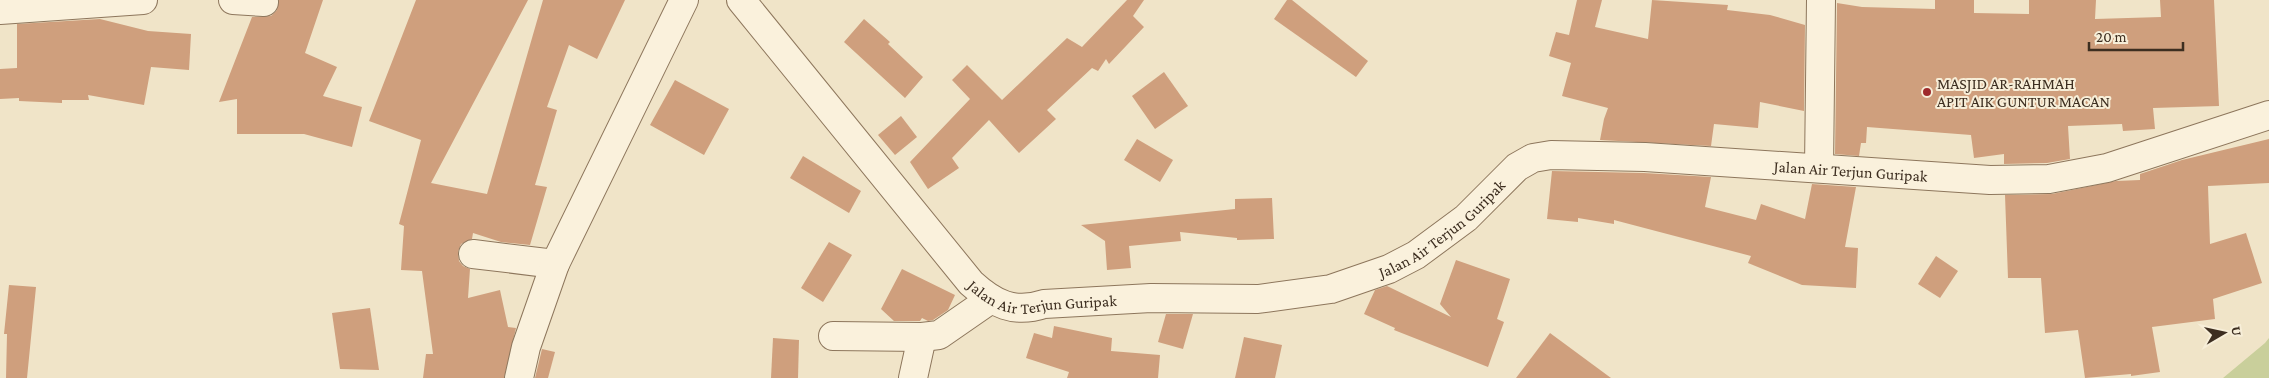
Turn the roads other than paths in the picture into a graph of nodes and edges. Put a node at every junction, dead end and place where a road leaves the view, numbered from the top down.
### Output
1 (143, 0) edge
2 (233, 0) edge
3 (684, 0) edge
4 (741, 0) edge
5 (1821, 0) edge
6 (264, 2) dead end
7 (0, 10) edge
8 (2269, 115) edge
9 (1819, 168) junction
10 (473, 254) dead end
11 (555, 264) junction
12 (991, 299) junction
13 (833, 336) dead end
14 (922, 337) junction
15 (519, 378) edge
16 (914, 378) edge

1 - 7 street
2 - 6 street
3 - 11 street
4 - 12 street, Jalan Air Terjun Guripak
5 - 9 street
8 - 9 street, Jalan Air Terjun Guripak
9 - 12 street, Jalan Air Terjun Guripak
10 - 11 street
11 - 15 street
12 - 14 street
13 - 14 street
14 - 16 street

